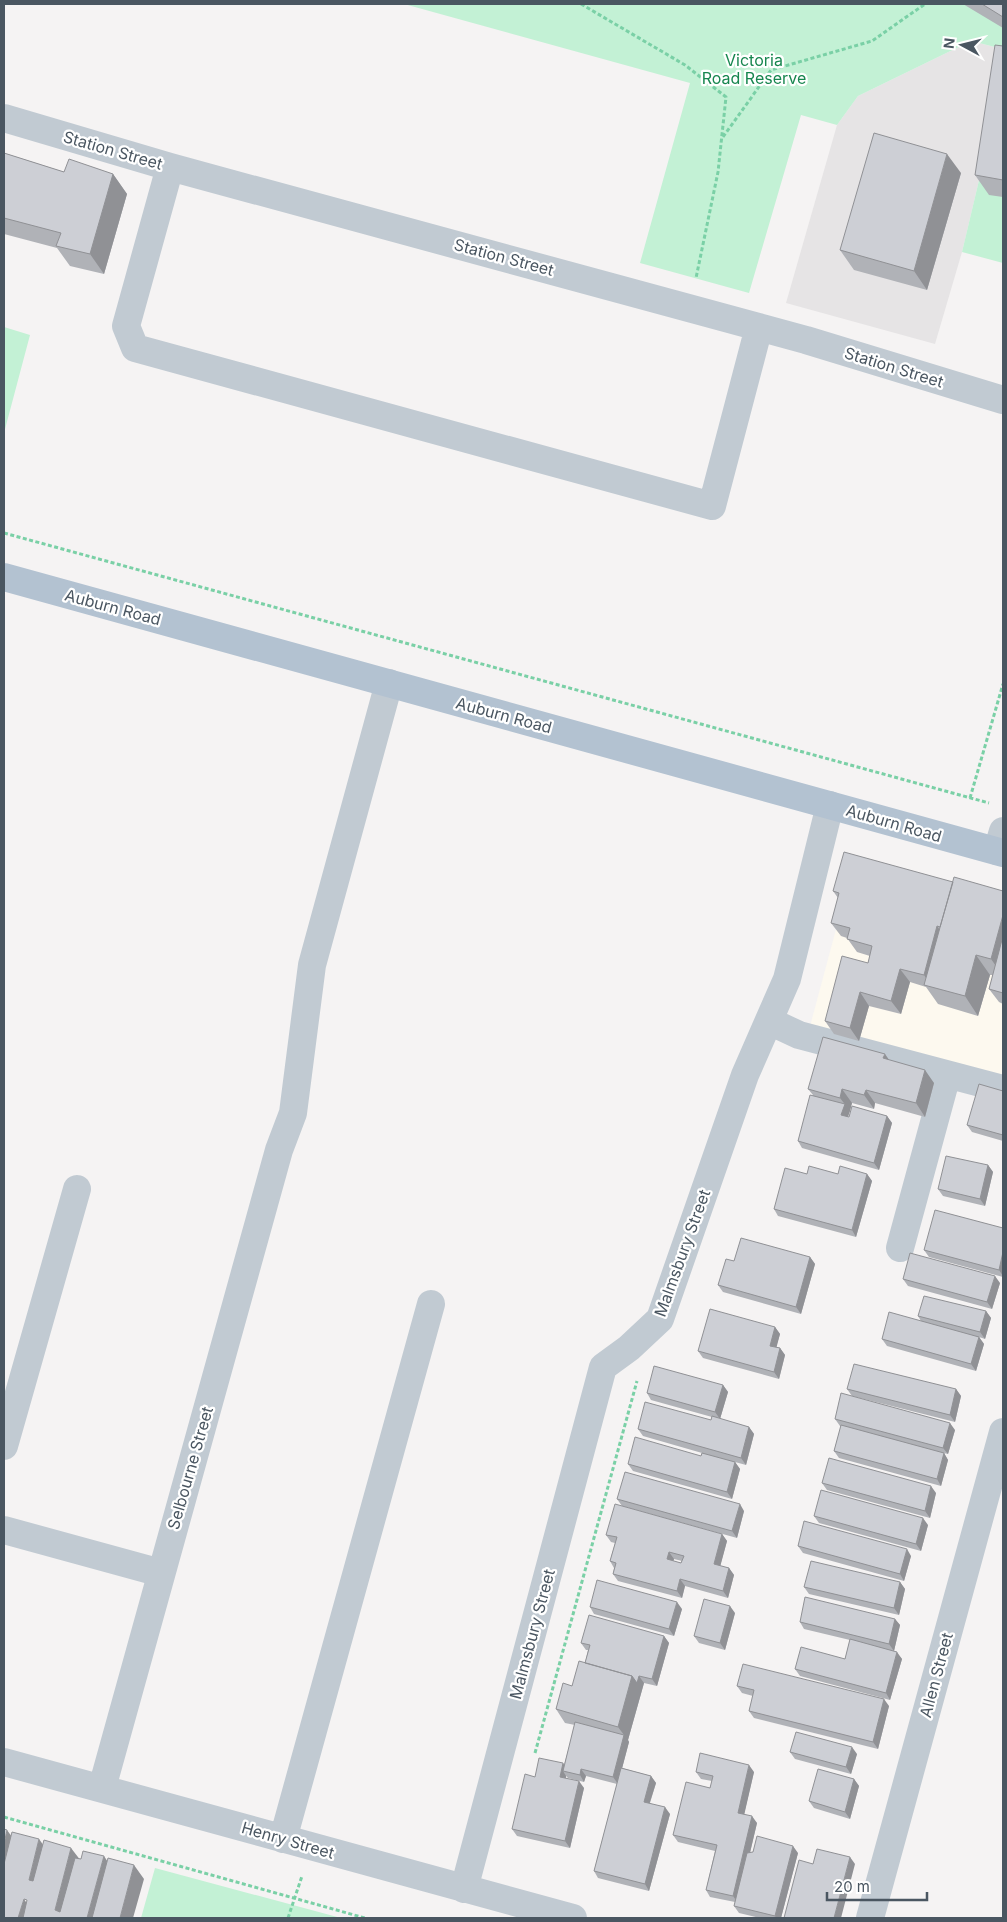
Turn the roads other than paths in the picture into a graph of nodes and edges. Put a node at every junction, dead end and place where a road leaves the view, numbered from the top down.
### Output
1 (4, 118) edge
2 (170, 167) junction
3 (759, 327) junction
4 (1003, 400) edge
5 (4, 577) edge
6 (389, 683) junction
7 (830, 805) junction
8 (1001, 845) edge
9 (769, 1021) junction
10 (947, 1075) junction
11 (1003, 1089) edge
12 (77, 1189) dead end
13 (900, 1248) dead end
14 (431, 1304) dead end
15 (1003, 1432) edge
16 (4, 1446) edge
17 (4, 1530) edge
18 (160, 1573) junction
19 (4, 1762) edge
20 (102, 1788) junction
21 (283, 1839) junction
22 (464, 1889) junction
23 (573, 1918) edge
24 (870, 1918) edge

1 - 2 street, Station Street
2 - 3 street, Station Street
2 - 3 street
3 - 4 street, Station Street
5 - 6 main road, Auburn Road
6 - 7 main road, Auburn Road
6 - 18 street, Selbourne Street
7 - 8 main road, Auburn Road
7 - 9 street, Malmsbury Street
9 - 10 street
9 - 22 street, Malmsbury Street
10 - 11 street
10 - 13 street
12 - 16 street
14 - 21 street
15 - 24 street, Allen Street
17 - 18 street
18 - 20 street, Selbourne Street
19 - 20 street, Henry Street
20 - 21 street, Henry Street
21 - 22 street, Henry Street
22 - 23 street, Henry Street

